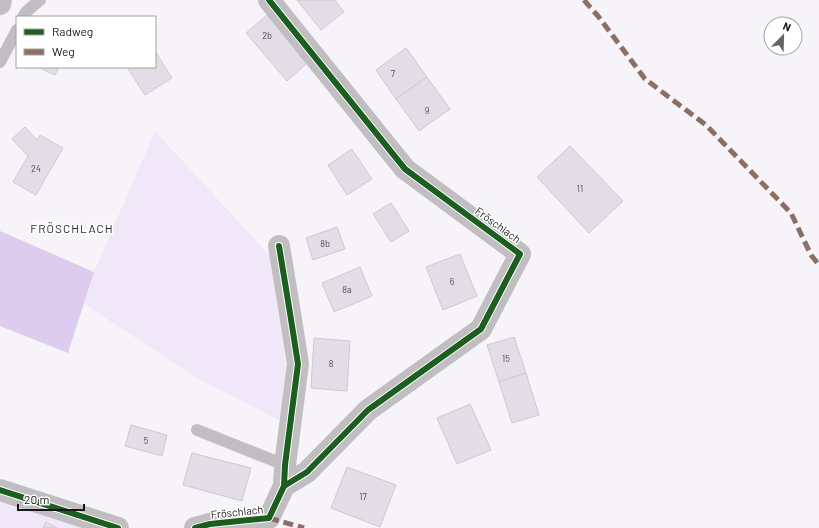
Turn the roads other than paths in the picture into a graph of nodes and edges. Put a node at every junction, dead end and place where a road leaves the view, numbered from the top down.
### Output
1 (1, 0) edge
2 (40, 0) edge
3 (270, 0) edge
4 (0, 4) edge
5 (24, 16) edge
6 (16, 32) edge
7 (0, 62) edge
8 (279, 246) dead end
9 (197, 430) dead end
10 (284, 476) junction
11 (0, 490) edge
12 (118, 528) edge
13 (195, 528) edge

1 - 4 street
2 - 5 lane
3 - 10 street, Fröschlach
6 - 7 lane
8 - 10 street, Fröschlach
9 - 10 lane
10 - 13 street, Fröschlach
11 - 12 street

